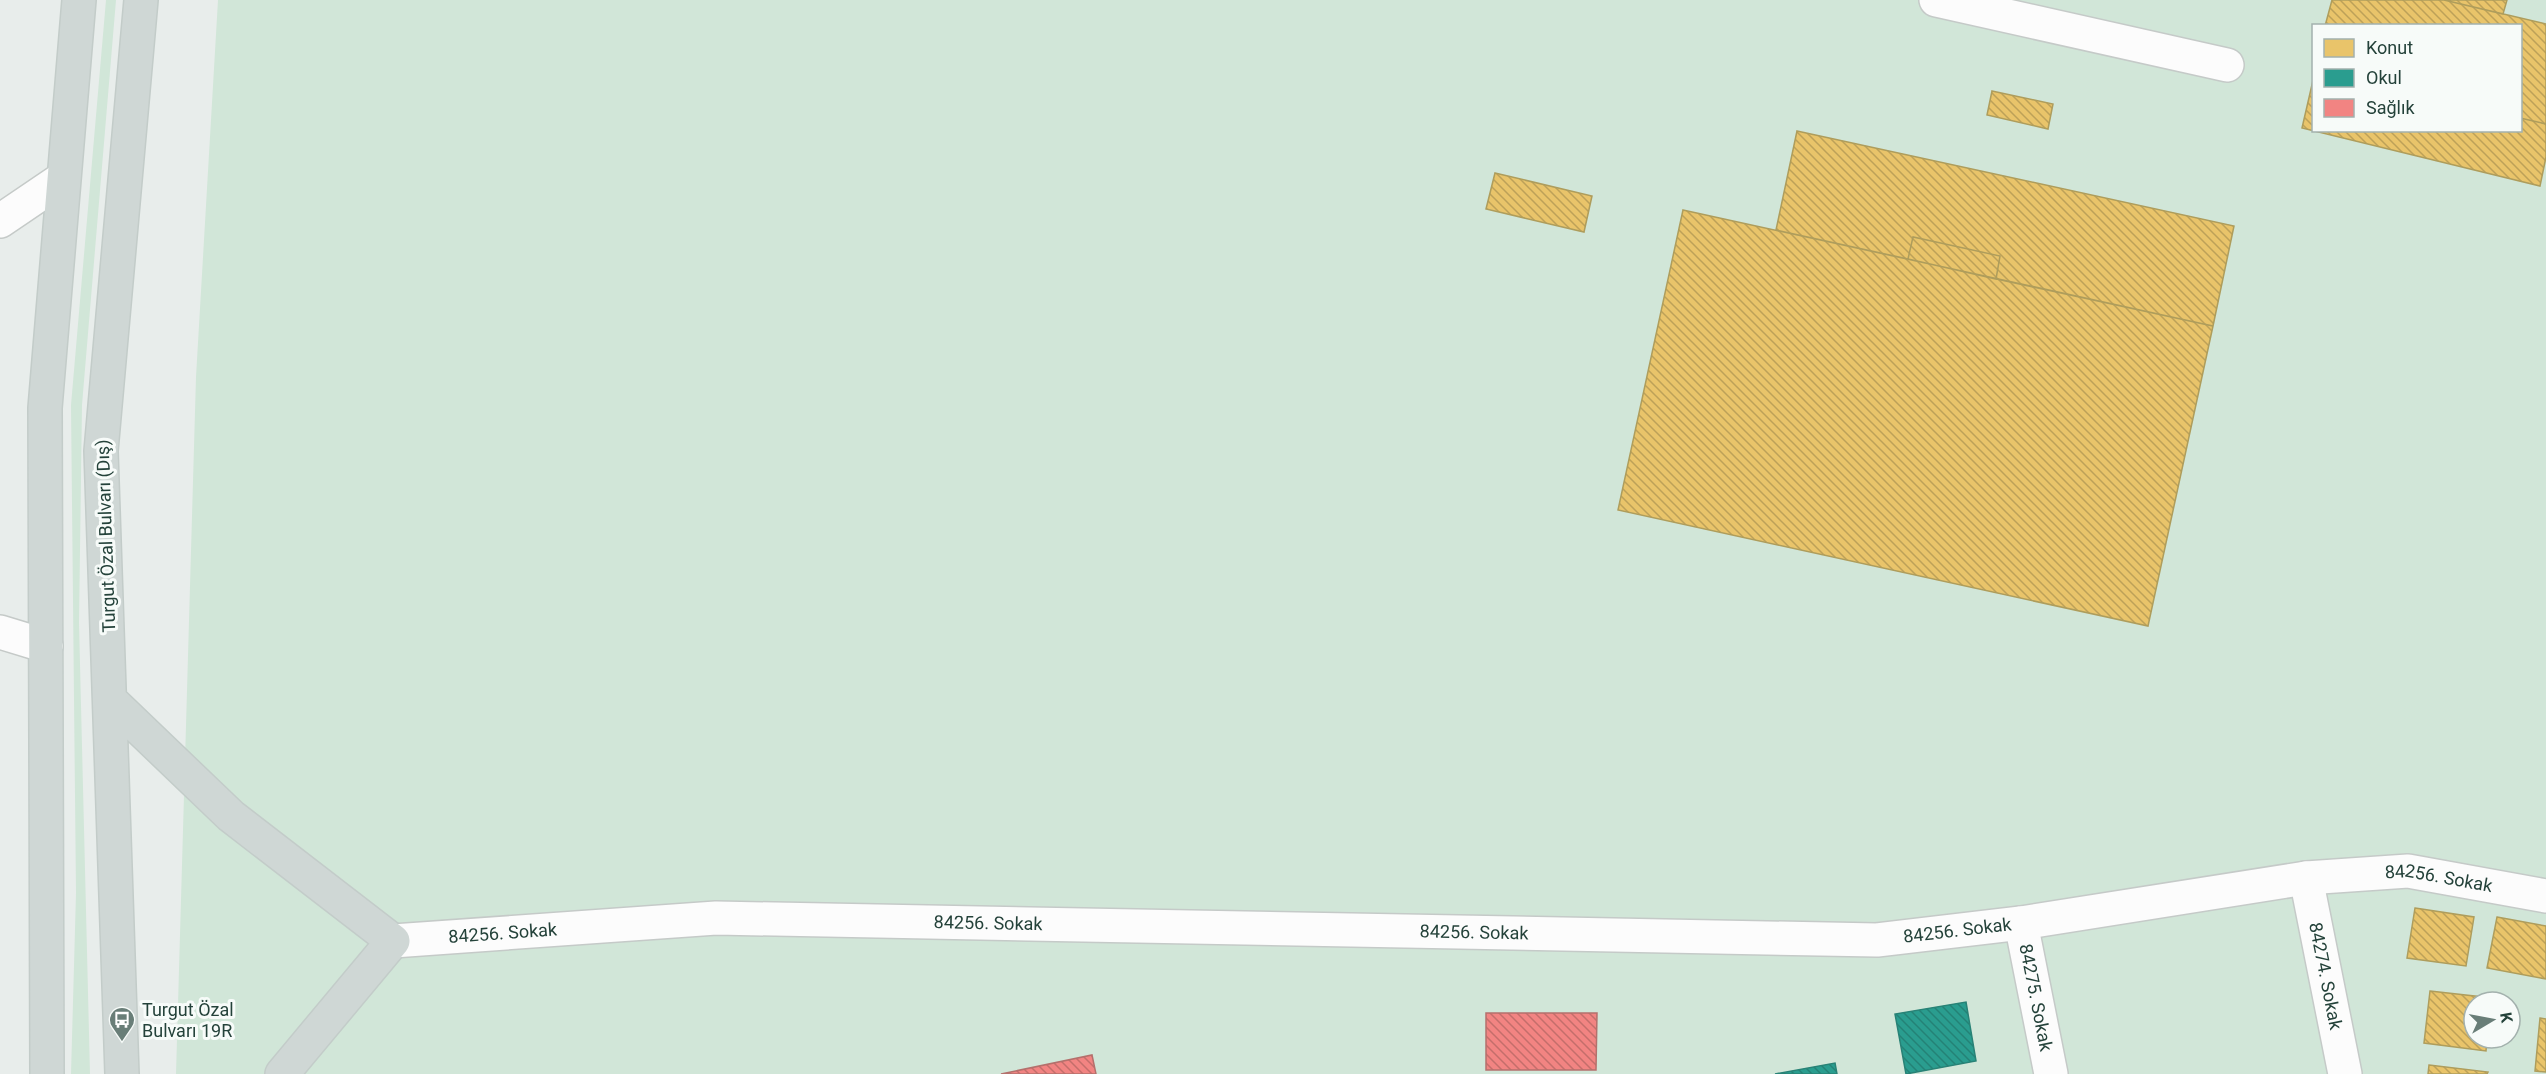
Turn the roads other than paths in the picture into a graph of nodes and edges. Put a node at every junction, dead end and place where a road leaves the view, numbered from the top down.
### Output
1 (79, 0) edge
2 (141, 0) edge
3 (1936, 0) edge
4 (2228, 65) dead end
5 (62, 179) junction
6 (0, 221) edge
7 (0, 632) edge
8 (46, 646) junction
9 (0, 649) edge
10 (111, 701) junction
11 (2306, 878) junction
12 (2546, 896) edge
13 (2021, 923) junction
14 (393, 941) junction
15 (47, 1074) edge
16 (122, 1074) edge
17 (282, 1074) edge
18 (2052, 1074) edge
19 (2345, 1074) edge

1 - 5 main road
2 - 10 main road, Turgut Özal Bulvarı (Dış)
3 - 4 street
5 - 6 street
5 - 8 main road
7 - 8 street
8 - 9 street
8 - 15 main road
10 - 14 main road
10 - 16 main road, Turgut Özal Bulvarı (Dış)
11 - 12 street, 84256. Sokak
11 - 13 street, 84256. Sokak
11 - 19 street, 84274. Sokak
13 - 14 street, 84256. Sokak
13 - 18 street, 84275. Sokak
14 - 17 main road

